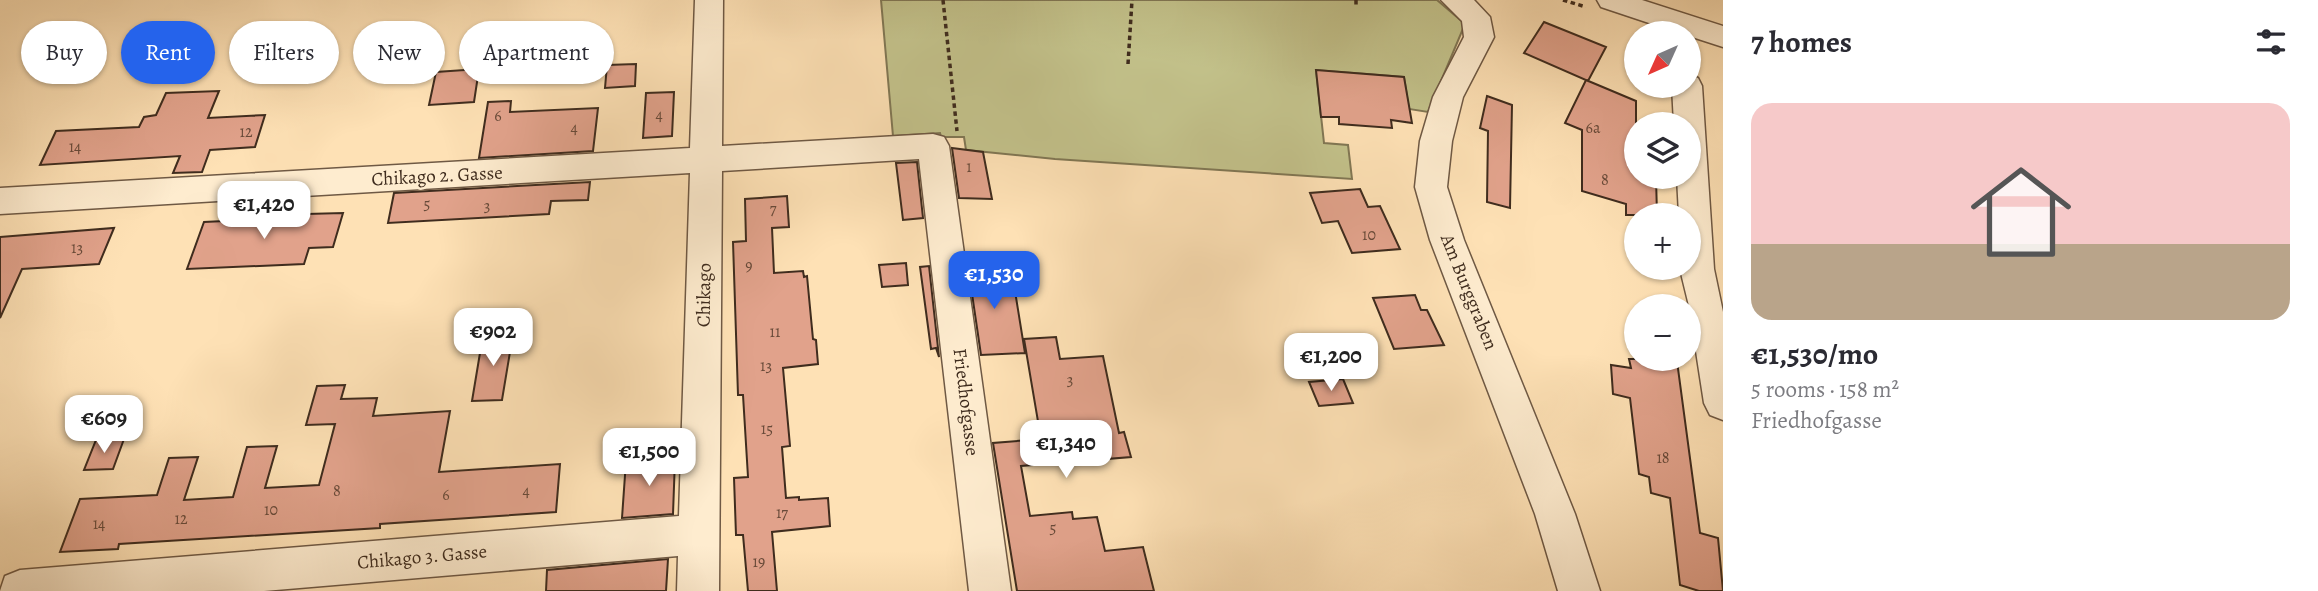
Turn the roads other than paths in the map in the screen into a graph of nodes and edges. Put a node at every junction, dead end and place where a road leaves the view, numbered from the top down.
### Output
1 (709, 0) edge
2 (1455, 0) edge
3 (1629, 3) edge
4 (1668, 21) edge
5 (1701, 32) edge
6 (1723, 37) edge
7 (1689, 98) edge
8 (706, 161) junction
9 (0, 201) edge
10 (1710, 239) edge
11 (1723, 402) edge
12 (699, 534) junction
13 (20, 591) edge
14 (698, 591) edge
15 (990, 591) edge
16 (1579, 591) edge

1 - 8 street, Chikago
2 - 16 street, Am Burggraben
3 - 4 street
5 - 6 street
7 - 10 street
8 - 9 street, Chikago 2. Gasse
8 - 12 street, Chikago
8 - 15 street, Friedhofgasse
10 - 11 street
12 - 13 street, Chikago 3. Gasse
12 - 14 street, Chikago

